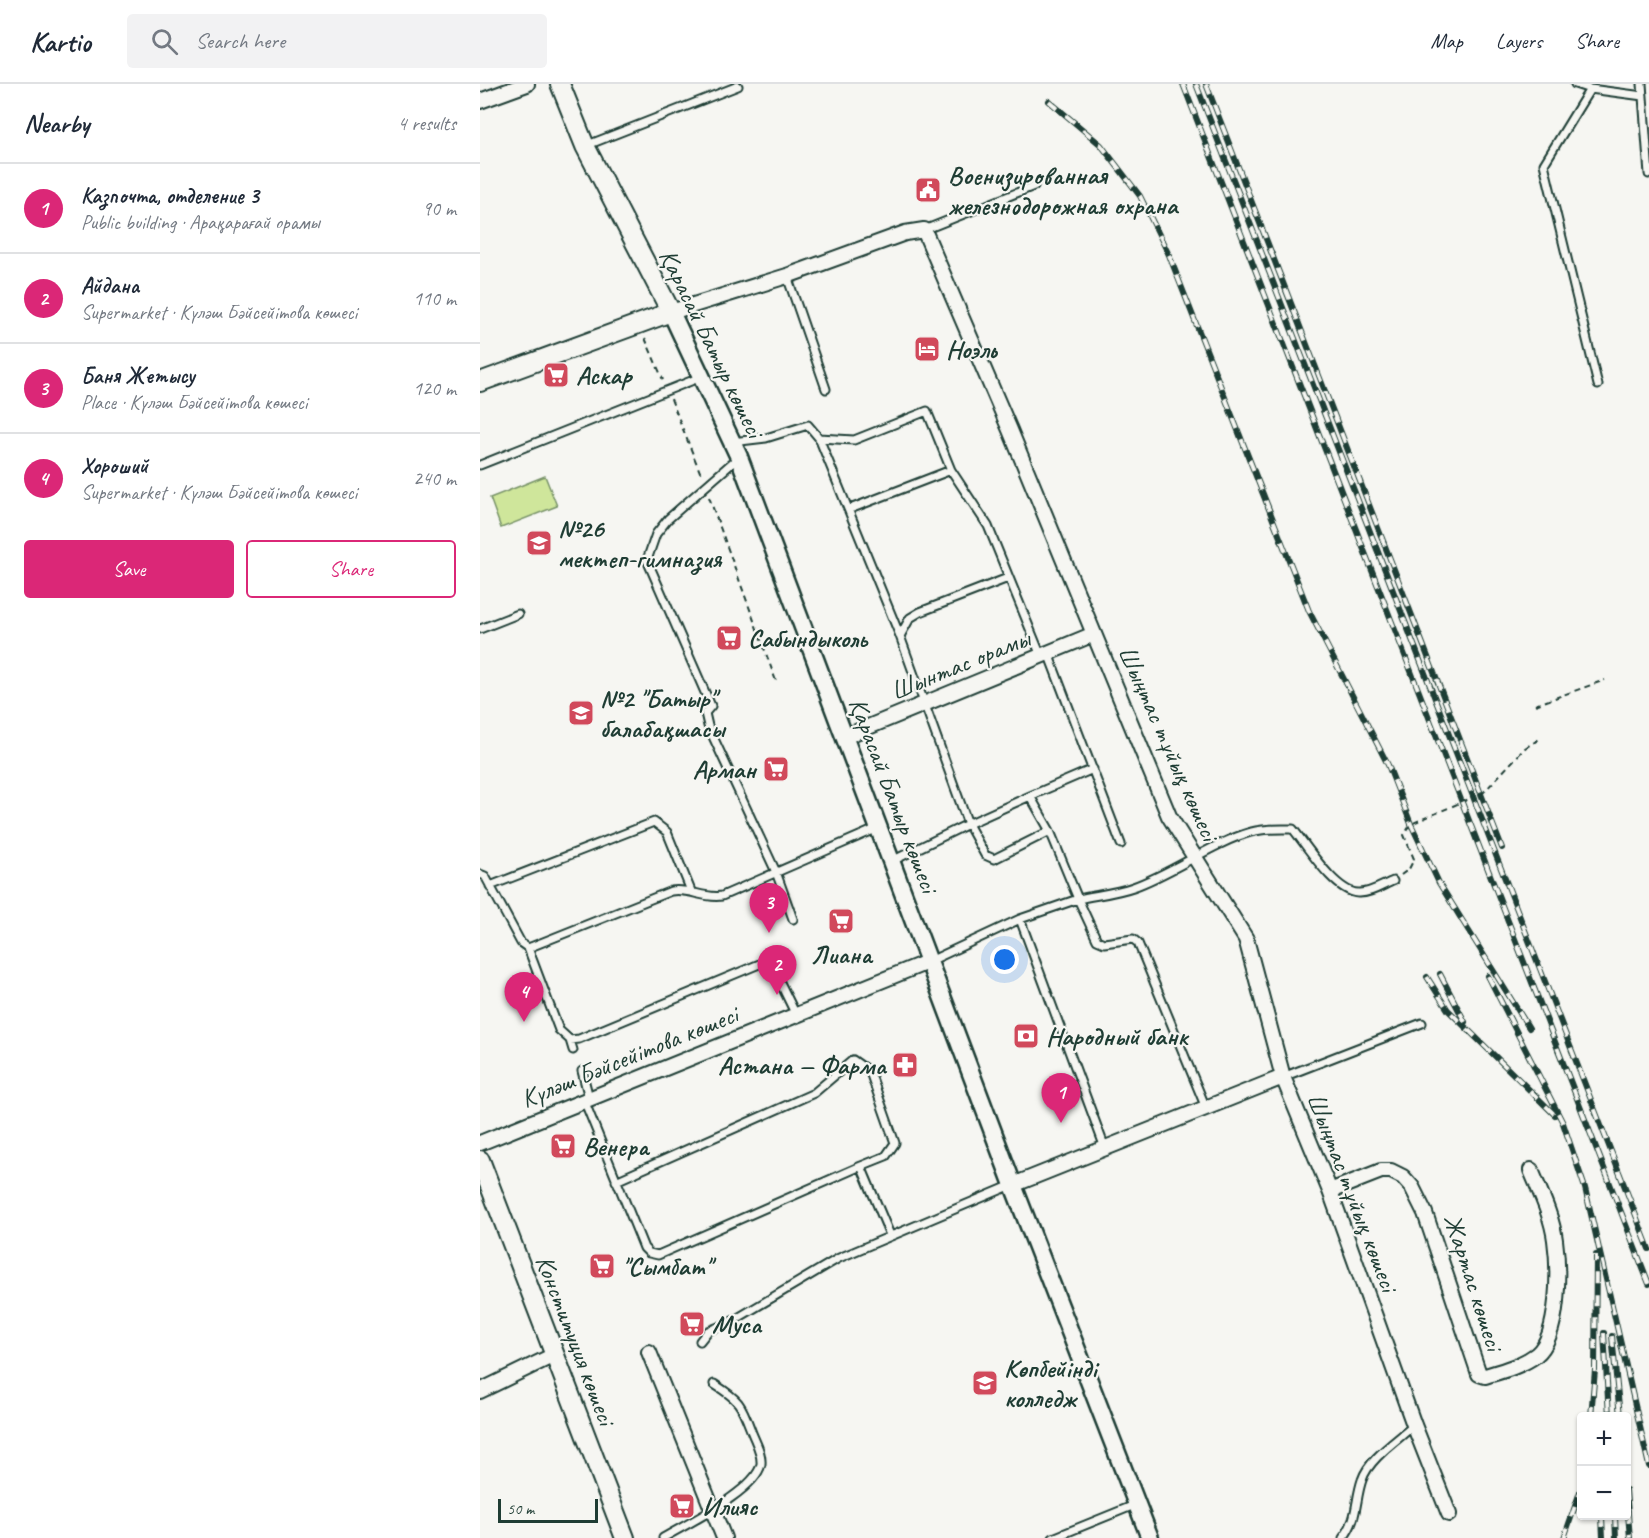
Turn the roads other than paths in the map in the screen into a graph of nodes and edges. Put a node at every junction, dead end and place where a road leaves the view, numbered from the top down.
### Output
1 (527, 84) edge
2 (560, 84) edge
3 (1575, 84) edge
4 (1642, 84) edge
5 (738, 86) dead end
6 (1590, 89) junction
7 (1643, 96) junction
8 (480, 101) edge
9 (585, 146) junction
10 (1649, 174) edge
11 (1034, 186) dead end
12 (924, 230) junction
13 (787, 276) junction
14 (671, 312) junction
15 (703, 376) junction
16 (480, 382) edge
17 (1598, 385) dead end
18 (826, 389) dead end
19 (819, 438) junction
20 (735, 450) junction
21 (480, 465) edge
22 (951, 470) junction
23 (850, 508) junction
24 (1008, 578) junction
25 (518, 614) dead end
26 (480, 629) edge
27 (1094, 634) junction
28 (900, 636) junction
29 (1045, 655) junction
30 (925, 704) junction
31 (844, 737) junction
32 (1093, 769) junction
33 (1030, 796) junction
34 (968, 824) junction
35 (878, 828) junction
36 (1050, 831) junction
37 (1121, 844) dead end
38 (1195, 859) junction
39 (892, 861) junction
40 (776, 872) junction
41 (480, 873) edge
42 (1393, 881) road end
43 (490, 886) junction
44 (691, 891) junction
45 (1078, 899) junction
46 (794, 919) dead end
47 (1020, 919) junction
48 (528, 948) junction
49 (930, 961) junction
50 (796, 1016) junction
51 (1422, 1023) dead end
52 (570, 1040) junction
53 (573, 1050) dead end
54 (582, 1071) dead end
55 (1284, 1077) junction
56 (586, 1098) junction
57 (1206, 1108) junction
58 (480, 1143) edge
59 (1105, 1148) junction
60 (480, 1160) edge
61 (861, 1166) junction
62 (1531, 1170) dead end
63 (616, 1181) junction
64 (1013, 1185) junction
65 (1330, 1191) junction
66 (890, 1235) junction
67 (700, 1341) dead end
68 (649, 1352) dead end
69 (554, 1355) junction
70 (714, 1384) dead end
71 (480, 1390) edge
72 (1414, 1425) junction
73 (1137, 1504) junction
74 (711, 1509) junction
75 (1449, 1514) dead end
76 (625, 1538) edge
77 (663, 1538) edge
78 (724, 1538) edge
79 (1053, 1538) edge
80 (1150, 1538) edge
81 (1343, 1538) edge

1 - 8 street
2 - 9 main road, Қарасай Батыр көшесі
3 - 6 lane
4 - 7 lane
5 - 9 lane
6 - 7 lane
6 - 17 lane
7 - 10 lane
9 - 14 main road, Қарасай Батыр көшесі
11 - 12 lane
12 - 13 street
12 - 27 street, Шыңтас тұйық көшесі
13 - 14 street
13 - 18 lane
14 - 15 street, Қарасай Батыр көшесі
14 - 16 main road
15 - 20 street, Қарасай Батыр көшесі
15 - 21 lane
19 - 20 lane
19 - 22 lane
19 - 23 lane
20 - 31 street, Қарасай Батыр көшесі
20 - 40 lane
22 - 23 lane
22 - 24 lane
23 - 28 lane
24 - 28 lane
24 - 29 lane
25 - 26 lane
27 - 29 street, Шынтас орамы
27 - 38 street, Шыңтас тұйық көшесі
28 - 30 lane
29 - 30 street, Шынтас орамы
29 - 32 lane
30 - 31 street, Шынтас орамы
30 - 34 lane
31 - 35 street, Қарасай Батыр көшесі
32 - 33 lane
32 - 37 lane
33 - 34 lane
33 - 36 lane
34 - 36 lane
34 - 39 lane
35 - 39 street, Қарасай Батыр көшесі
35 - 40 lane
36 - 45 lane
38 - 42 lane
38 - 45 lane
38 - 55 street, Шыңтас тұйық көшесі
39 - 49 street, Қарасай Батыр көшесі
40 - 44 lane
40 - 46 lane
41 - 43 lane
43 - 44 lane
43 - 48 lane
44 - 48 lane
45 - 47 lane
45 - 57 lane
47 - 49 lane
47 - 59 lane
48 - 52 lane
49 - 50 street, Күләш Бәйсейітова көшесі
49 - 64 street, Қарасай Батыр көшесі
50 - 52 lane
50 - 56 street, Күләш Бәйсейітова көшесі
51 - 55 lane
52 - 53 lane
54 - 56 lane
55 - 57 street
55 - 65 street, Шыңтас тұйық көшесі
56 - 58 street, Күләш Бәйсейітова көшесі
56 - 63 lane
57 - 59 street
59 - 64 street
60 - 69 main road, Конституция көшесі
61 - 63 lane
61 - 63 lane
61 - 66 lane
62 - 65 street, Жартас көшесі
64 - 66 lane
64 - 73 street, Қарасай Батыр көшесі
65 - 72 street, Шыңтас тұйық көшесі
66 - 67 lane
68 - 74 street
69 - 71 street
69 - 76 main road, Конституция көшесі
70 - 74 lane
72 - 75 street, Шыңтас тұйық көшесі
72 - 81 lane
73 - 79 lane
73 - 80 street, Қарасай Батыр көшесі
74 - 77 lane
74 - 78 street

